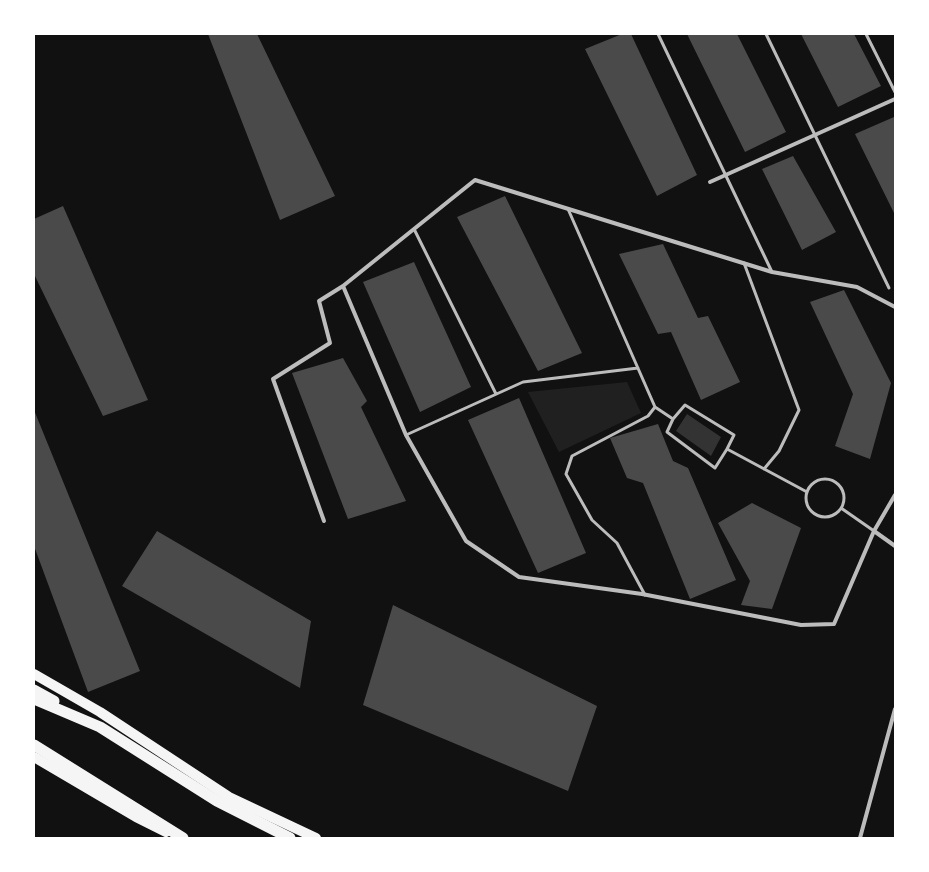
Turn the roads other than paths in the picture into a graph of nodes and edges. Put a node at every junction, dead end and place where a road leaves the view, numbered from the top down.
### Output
1 (658, 34) edge
2 (766, 34) edge
3 (866, 34) edge
4 (895, 92) edge
5 (895, 99) edge
6 (815, 136) junction
7 (726, 175) junction
8 (710, 182) dead end
9 (568, 208) junction
10 (414, 229) junction
11 (744, 263) junction
12 (772, 272) junction
13 (343, 286) junction
14 (889, 288) dead end
15 (895, 308) edge
16 (638, 368) junction
17 (496, 394) junction
18 (655, 407) junction
19 (673, 419) junction
20 (406, 435) junction
21 (727, 449) junction
22 (764, 469) junction
23 (807, 492) junction
24 (895, 495) edge
25 (841, 508) junction
26 (324, 520) dead end
27 (874, 531) junction
28 (895, 546) edge
29 (645, 595) junction
30 (34, 674) edge
31 (34, 690) edge
32 (34, 699) edge
33 (895, 709) edge
34 (893, 726) edge
35 (100, 727) junction
36 (34, 745) edge
37 (34, 752) edge
38 (34, 757) edge
39 (63, 764) junction
40 (178, 837) edge
41 (290, 838) edge
42 (316, 838) edge
43 (860, 838) edge

1 - 7 lane
2 - 6 lane
3 - 4 lane
5 - 6 street
6 - 7 street
6 - 14 lane
7 - 8 street
7 - 12 lane
9 - 10 street
9 - 11 street
9 - 16 lane
10 - 13 street
10 - 17 lane
11 - 12 street
11 - 22 lane
12 - 15 street
13 - 20 street
13 - 26 street
16 - 17 lane
16 - 18 lane
17 - 20 lane
18 - 19 lane
18 - 29 lane
19 - 21 lane
19 - 21 lane
20 - 29 street
21 - 22 lane
22 - 23 lane
23 - 25 lane
23 - 25 lane
24 - 27 street
25 - 27 lane
27 - 28 street
27 - 29 street
30 - 42 main road
31 - 35 highway
32 - 35 highway
33 - 34 street
34 - 43 street
35 - 41 highway
36 - 39 highway
37 - 39 highway
38 - 40 main road
39 - 40 highway

